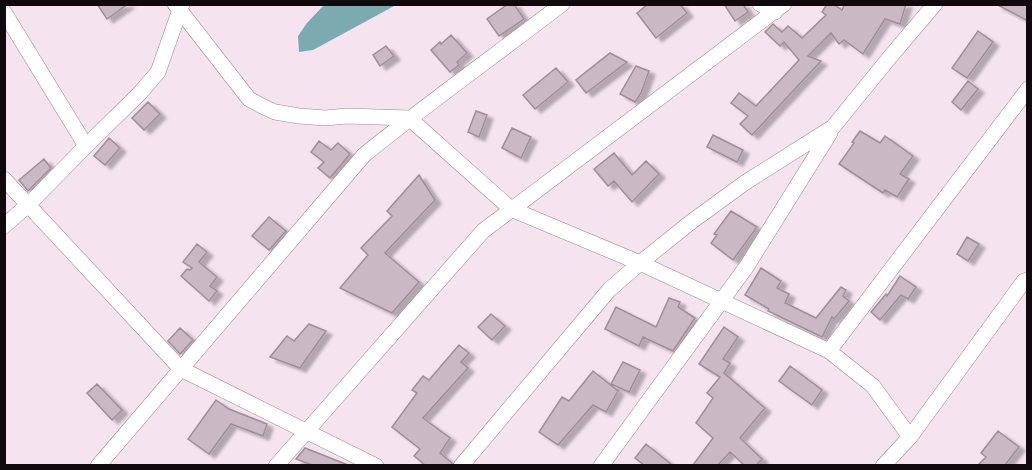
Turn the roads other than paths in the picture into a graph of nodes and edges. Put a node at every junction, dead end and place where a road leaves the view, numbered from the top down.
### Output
1 (11, 4) edge
2 (562, 4) edge
3 (759, 4) edge
4 (935, 4) edge
5 (178, 6) edge
6 (779, 8) edge
7 (4, 12) edge
8 (1028, 89) edge
9 (409, 118) junction
10 (833, 128) junction
11 (86, 146) junction
12 (4, 179) edge
13 (28, 205) junction
14 (511, 209) junction
15 (4, 226) edge
16 (640, 262) junction
17 (1028, 280) edge
18 (721, 302) junction
19 (829, 351) junction
20 (181, 369) junction
21 (307, 431) junction
22 (910, 437) junction
23 (98, 465) edge
24 (276, 465) edge
25 (376, 465) edge
26 (461, 465) edge
27 (601, 465) edge
28 (883, 465) edge

1 - 7 street
2 - 9 street
3 - 6 street
4 - 10 street
5 - 9 street
5 - 11 street
6 - 14 street
7 - 11 street
8 - 19 street
9 - 14 street
9 - 20 street
10 - 16 street
10 - 18 street
11 - 13 street
12 - 13 street
13 - 15 street
13 - 20 street
14 - 16 street
14 - 21 street
16 - 18 street
16 - 26 street
17 - 22 street
18 - 19 street
18 - 27 street
19 - 22 street
20 - 21 street
20 - 23 street
21 - 24 street
21 - 25 street
22 - 28 street

